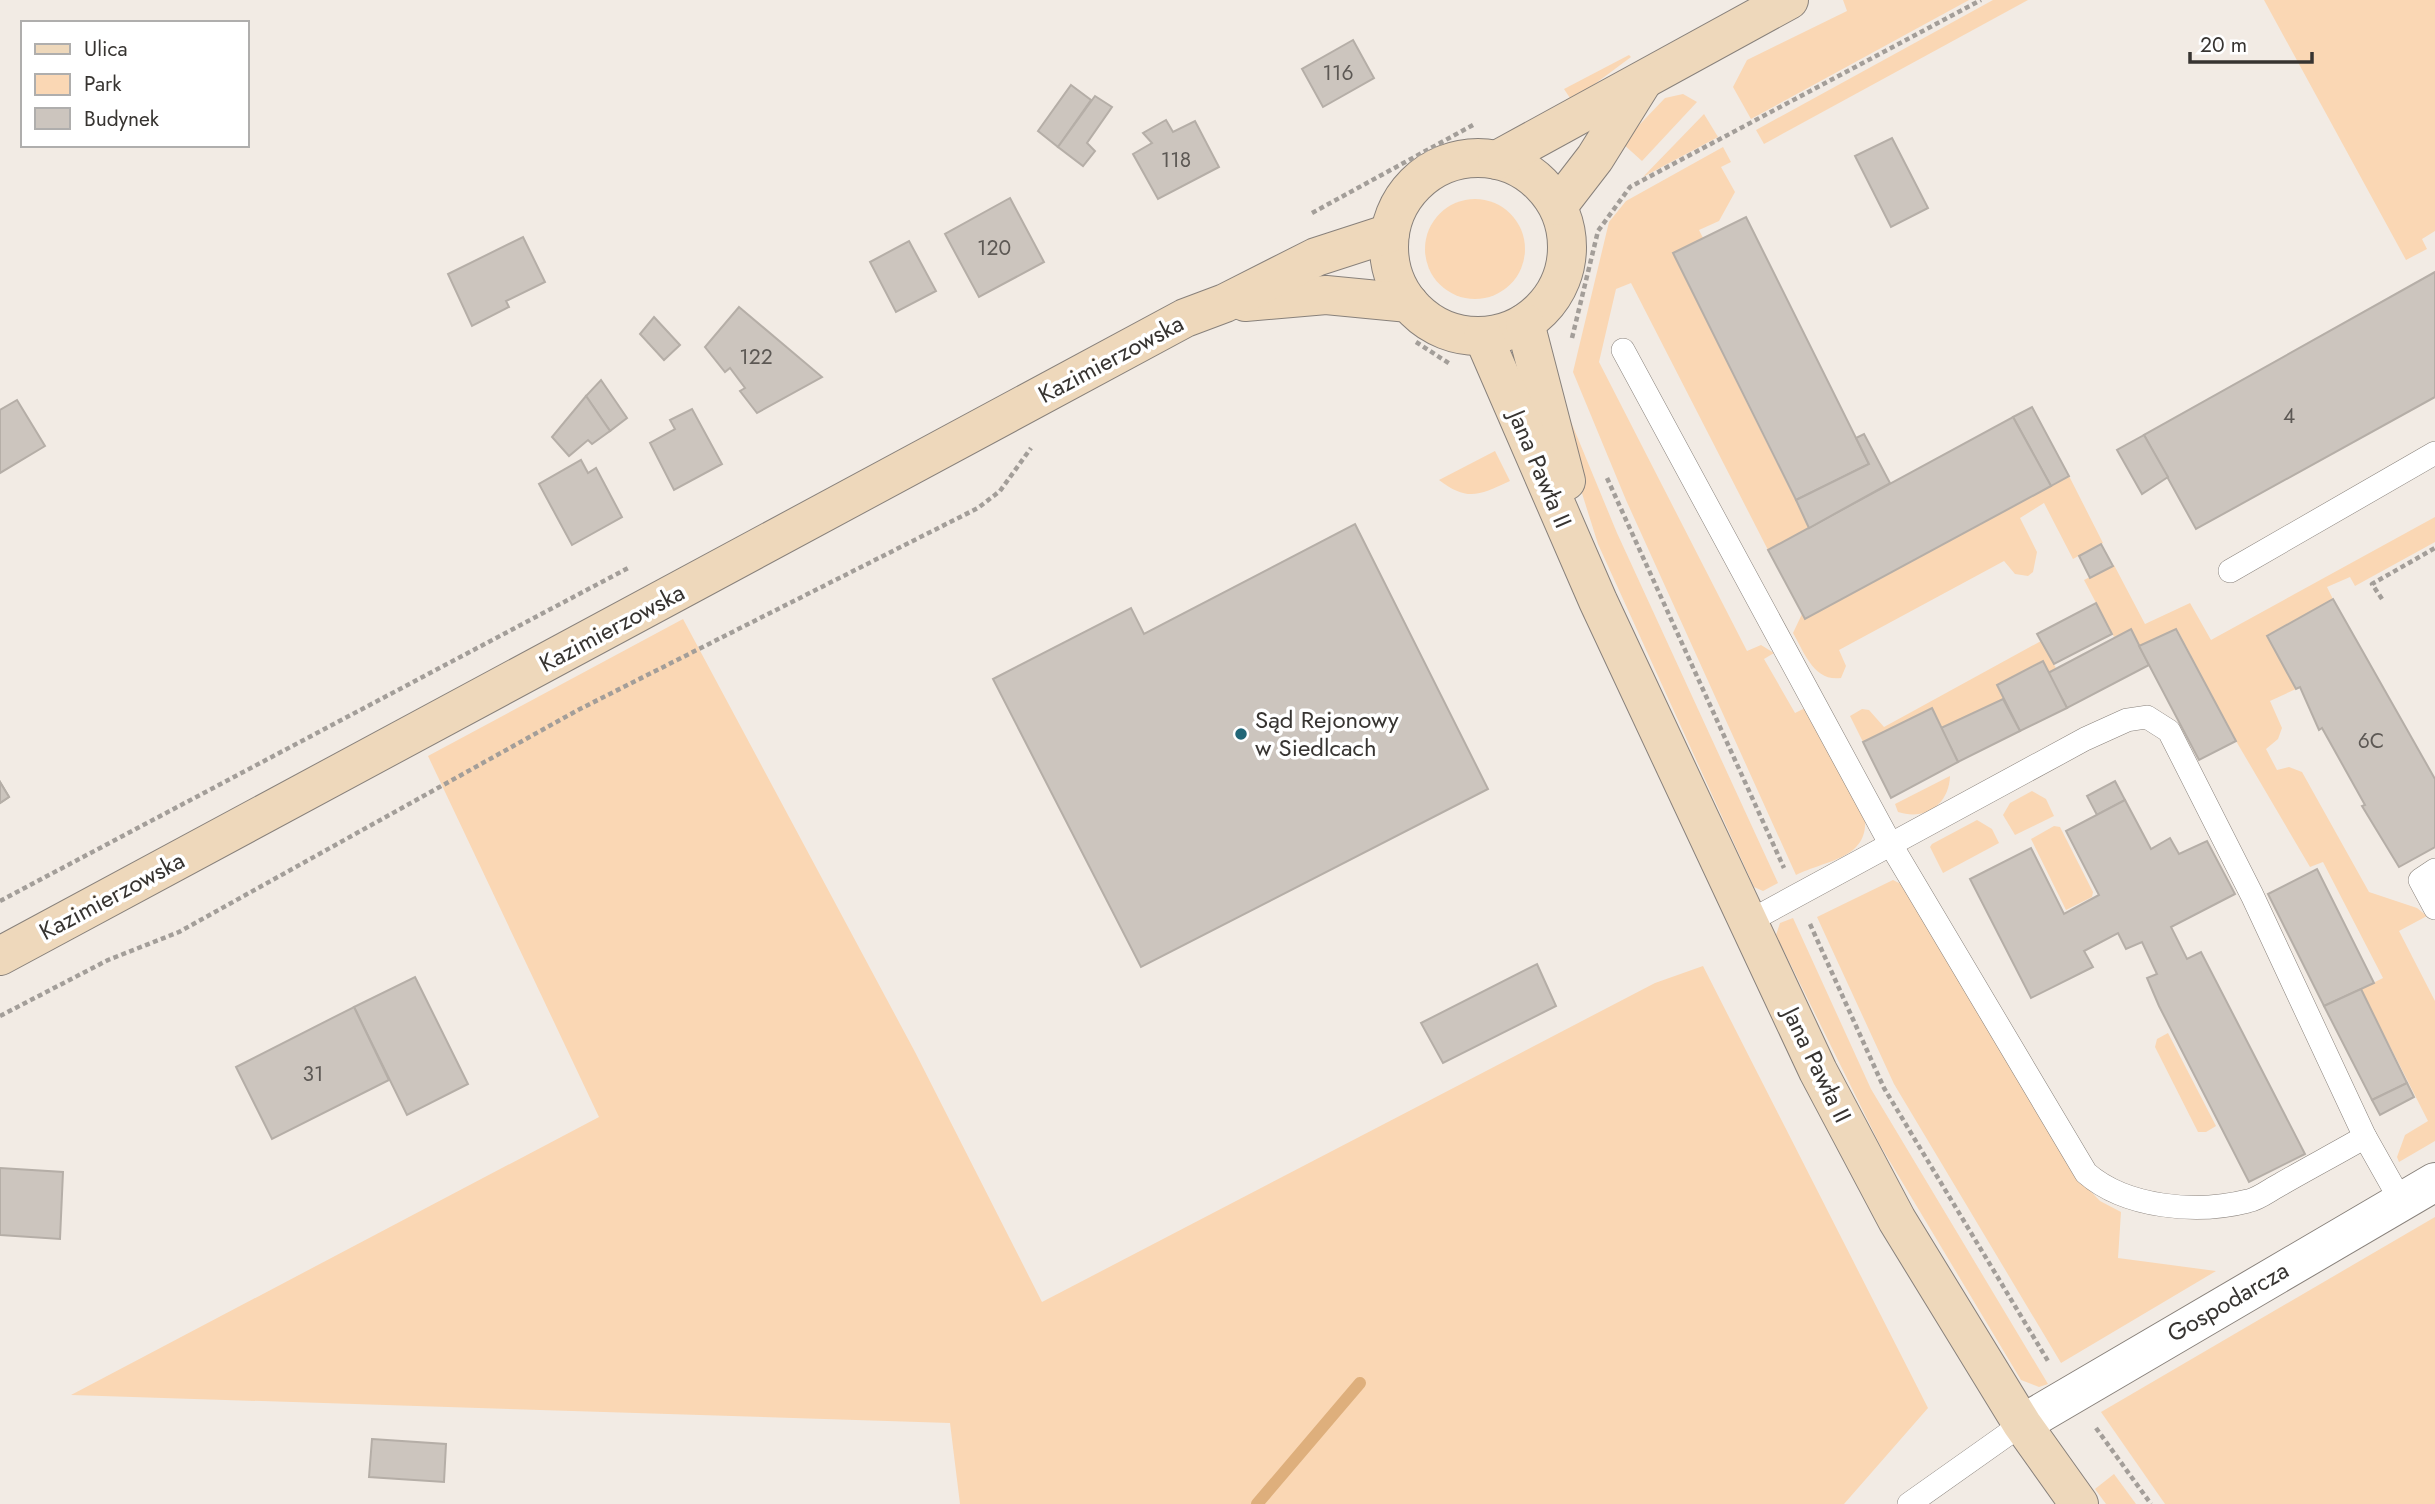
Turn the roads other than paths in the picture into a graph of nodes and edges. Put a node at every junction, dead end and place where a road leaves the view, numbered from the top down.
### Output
1 (1789, 0) edge
2 (1646, 76) junction
3 (1497, 160) junction
4 (1558, 206) junction
5 (1390, 233) junction
6 (1225, 303) junction
7 (1409, 303) junction
8 (1525, 323) junction
9 (1483, 336) junction
10 (1623, 350) dead end
11 (2435, 453) edge
12 (2230, 571) dead end
13 (1598, 601) junction
14 (1891, 845) junction
15 (2435, 870) edge
16 (2435, 908) edge
17 (1748, 922) junction
18 (0, 956) edge
19 (2365, 1137) junction
20 (2435, 1182) edge
21 (2401, 1201) junction
22 (2022, 1424) junction
23 (1909, 1504) edge
24 (2079, 1504) edge

1 - 2 main road
2 - 3 main road
2 - 4 main road
3 - 4 main road
3 - 5 main road
4 - 8 main road
5 - 6 main road, Kazimierzowska
5 - 7 main road
6 - 7 main road, Kazimierzowska
6 - 18 main road, Kazimierzowska
7 - 9 main road
8 - 9 main road
8 - 13 main road, Jana Pawła II
9 - 13 main road, Jana Pawła II
10 - 14 lane
11 - 12 lane
13 - 17 main road, Jana Pawła II
14 - 17 lane
14 - 19 lane
14 - 19 lane
15 - 16 lane
17 - 22 main road, Jana Pawła II
19 - 21 lane
20 - 21 street, Gospodarcza
21 - 22 street, Gospodarcza
22 - 23 lane
22 - 24 main road, Jana Pawła II

